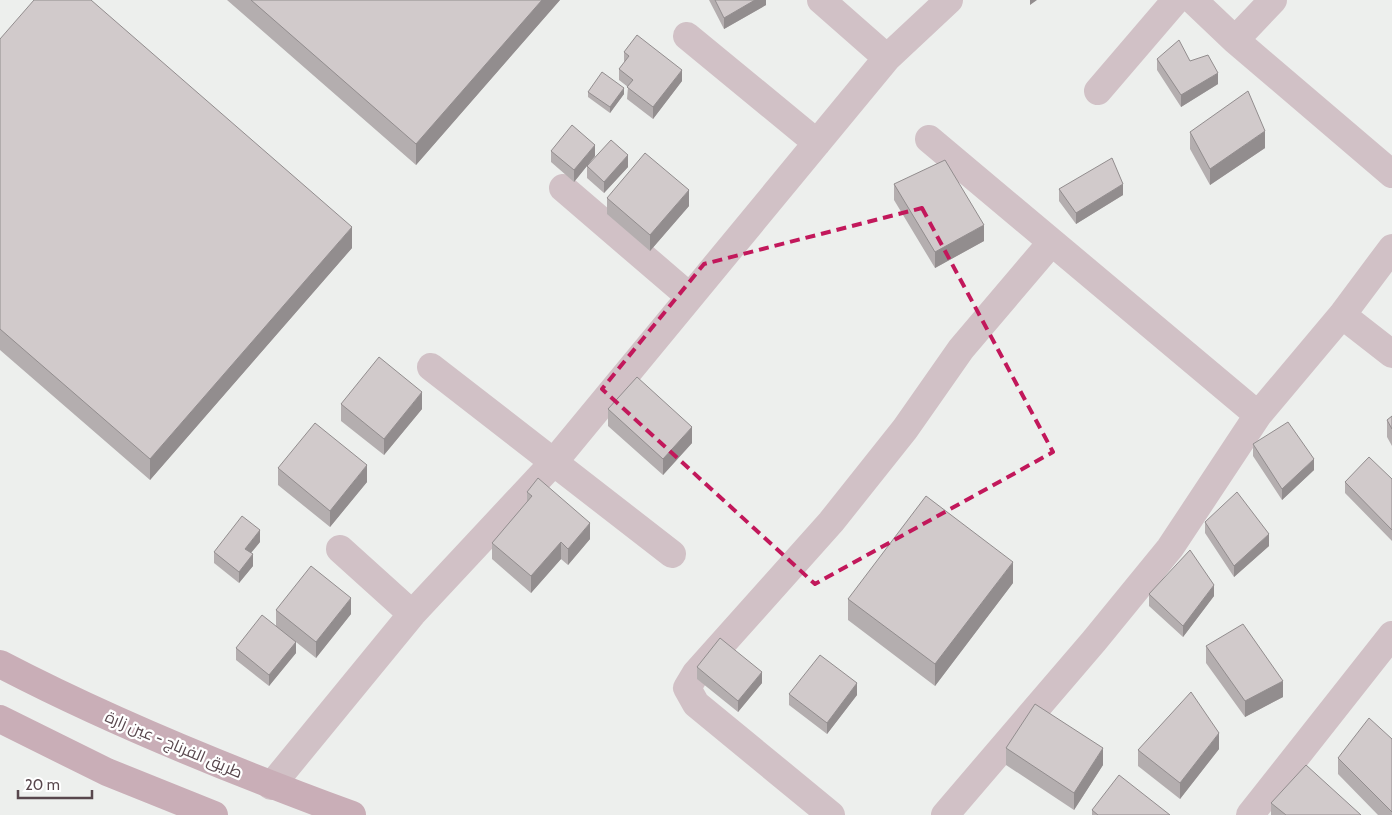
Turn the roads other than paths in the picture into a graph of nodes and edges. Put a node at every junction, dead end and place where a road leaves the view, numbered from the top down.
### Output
1 (821, 0) edge
2 (949, 0) edge
3 (1176, 0) edge
4 (1193, 0) edge
5 (1273, 0) edge
6 (687, 36) dead end
7 (1235, 40) junction
8 (887, 58) junction
9 (1098, 91) dead end
10 (929, 139) dead end
11 (816, 143) junction
12 (1392, 174) edge
13 (563, 188) dead end
14 (1051, 243) junction
15 (1392, 248) edge
16 (690, 297) junction
17 (1342, 315) junction
18 (1392, 354) edge
19 (431, 367) dead end
20 (1258, 415) junction
21 (553, 462) junction
22 (340, 549) dead end
23 (672, 554) dead end
24 (412, 614) junction
25 (1392, 635) edge
26 (0, 664) edge
27 (0, 719) edge
28 (271, 786) junction
29 (189, 810) edge
30 (214, 815) edge
31 (352, 815) edge
32 (831, 815) edge
33 (945, 815) edge
34 (1250, 815) edge

1 - 8 street
2 - 8 street
3 - 9 street
4 - 7 street
5 - 7 street
6 - 11 street
7 - 12 street
8 - 11 street
10 - 14 street
11 - 16 street
13 - 16 street
14 - 20 street
14 - 32 street
15 - 17 street
16 - 21 street
17 - 18 street
17 - 20 street
19 - 21 street
20 - 33 street
21 - 23 street
21 - 24 street
22 - 24 street
24 - 28 street
25 - 34 street
26 - 28 main road, طريق الفرناج - عين زارة
27 - 29 main road
28 - 31 main road, طريق الفرناج - عين زارة
29 - 30 main road

